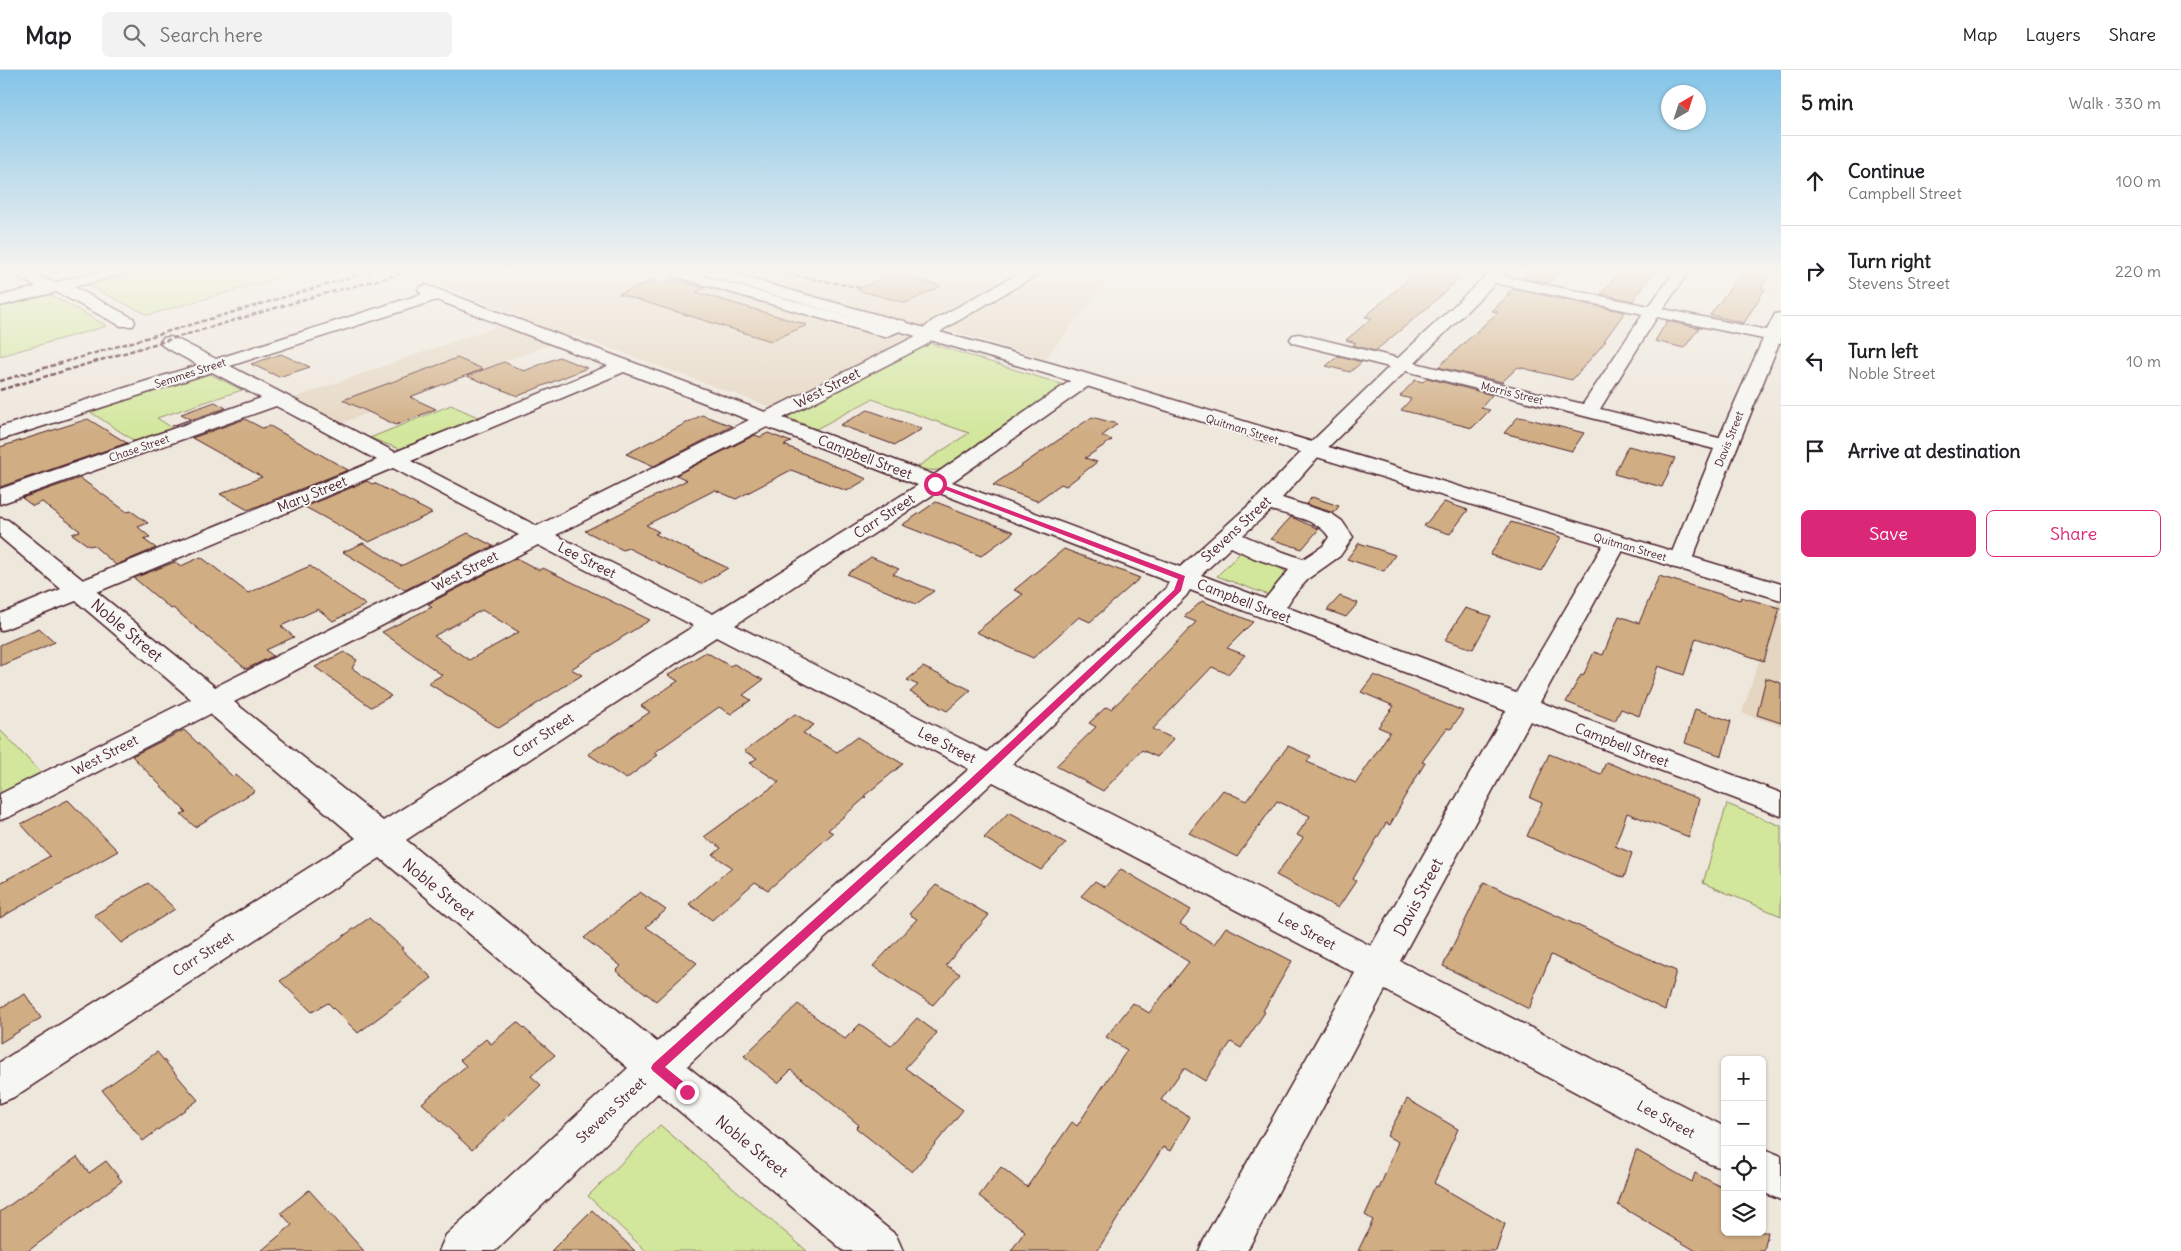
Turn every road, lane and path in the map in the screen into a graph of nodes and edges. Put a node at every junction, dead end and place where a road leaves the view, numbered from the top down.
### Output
1 (333, 325) edge
2 (519, 325) edge
3 (899, 325) edge
4 (938, 325) edge
5 (1444, 325) edge
6 (1644, 325) edge
7 (1720, 325) edge
8 (931, 334) junction
9 (1777, 337) edge
10 (1299, 339) dead end
11 (169, 342) dead end
12 (214, 365) junction
13 (624, 365) junction
14 (1402, 366) junction
15 (1083, 381) junction
16 (277, 399) junction
17 (1588, 412) junction
18 (766, 419) junction
19 (0, 434) edge
20 (1726, 446) junction
21 (1314, 451) junction
22 (394, 460) junction
23 (935, 484) junction
24 (0, 497) edge
25 (1266, 501) junction
26 (0, 525) edge
27 (537, 535) junction
28 (1228, 537) junction
29 (1615, 543) junction
30 (1680, 562) junction
31 (1307, 568) junction
32 (1182, 578) junction
33 (79, 590) junction
34 (1781, 592) edge
35 (1271, 611) junction
36 (0, 623) edge
37 (714, 625) junction
38 (212, 700) junction
39 (1522, 707) junction
40 (990, 767) junction
41 (1781, 805) edge
42 (0, 808) edge
43 (380, 840) junction
44 (1379, 970) junction
45 (657, 1068) junction
46 (0, 1084) edge
47 (1721, 1147) edge
48 (1766, 1171) edge
49 (1781, 1179) edge
50 (462, 1251) edge
51 (880, 1251) edge
52 (1222, 1251) edge

1 - 12 street, Semmes Street
2 - 13 street, Campbell Street
3 - 8 street, Quitman Street
4 - 8 street, West Street
5 - 14 street, Stevens Street
6 - 17 street
7 - 9 street
8 - 15 street, Quitman Street
8 - 18 street, West Street
9 - 20 street, Davis Street
10 - 14 street, Morris Street
11 - 12 street, Lee Street
12 - 16 street, Lee Street
12 - 19 street, Semmes Street
13 - 18 street, Campbell Street
13 - 22 street, Mary Street
14 - 17 street, Morris Street
14 - 21 street, Stevens Street
15 - 21 street, Quitman Street
15 - 23 street, Carr Street
16 - 22 street, Lee Street
16 - 24 street, Chase Street
17 - 20 street, Morris Street
18 - 23 street, Campbell Street
18 - 27 street, West Street
20 - 30 street, Davis Street
21 - 25 street, Stevens Street
21 - 29 street, Quitman Street
22 - 27 street, Lee Street
22 - 33 street, Mary Street
23 - 32 street, Campbell Street
23 - 37 street, Carr Street
25 - 28 street, Stevens Street
25 - 31 street
26 - 33 street, Noble Street
27 - 37 street, Lee Street
27 - 38 street, West Street
28 - 31 street
28 - 32 street, Stevens Street
29 - 30 street, Quitman Street
29 - 39 street, Davis Street
30 - 34 street, Quitman Street
31 - 35 street
32 - 35 street, Campbell Street
32 - 40 street, Stevens Street
33 - 36 street, Mary Street
33 - 38 street, Noble Street
35 - 39 street, Campbell Street
37 - 40 street, Lee Street
37 - 43 street, Carr Street
38 - 42 street, West Street
38 - 43 street, Noble Street
39 - 41 street, Campbell Street
39 - 44 street, Davis Street
40 - 44 street, Lee Street
40 - 45 street, Stevens Street
43 - 45 street, Noble Street
43 - 46 street, Carr Street
44 - 47 street, Lee Street
44 - 52 street, Davis Street
45 - 50 street, Stevens Street
45 - 51 street, Noble Street
48 - 49 street

